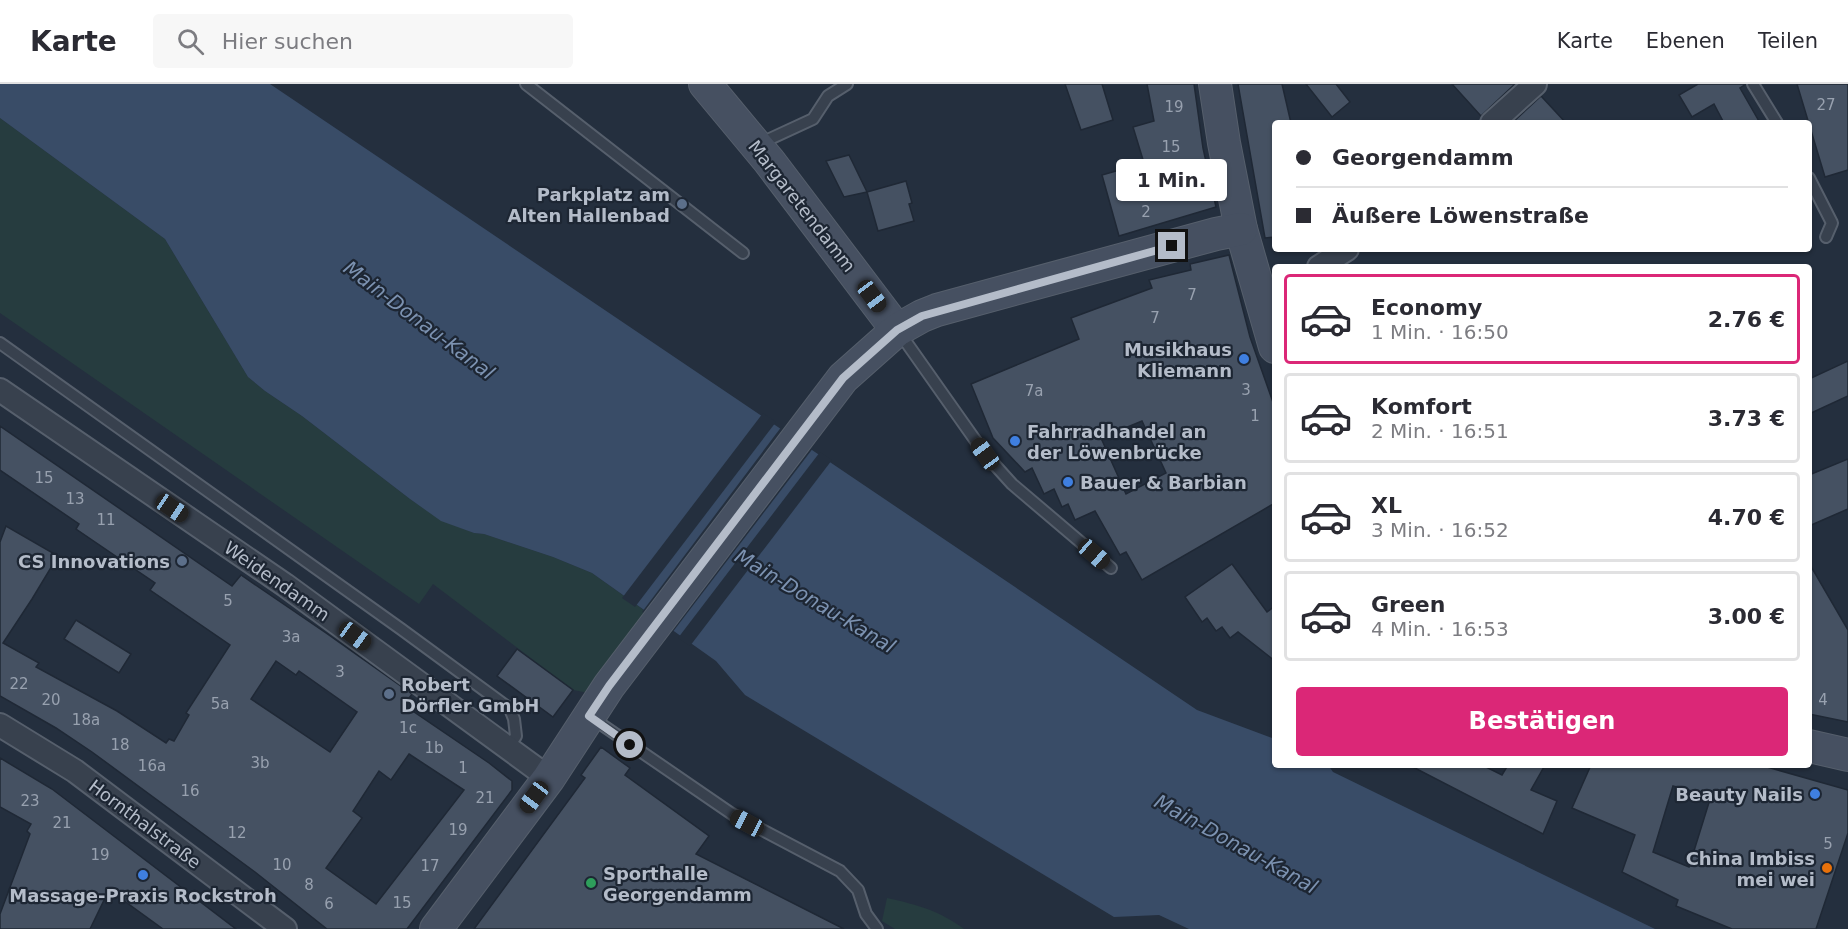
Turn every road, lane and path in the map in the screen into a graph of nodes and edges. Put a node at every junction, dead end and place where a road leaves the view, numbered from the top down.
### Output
1 (526, 84) edge
2 (705, 84) edge
3 (847, 84) edge
4 (1215, 84) edge
5 (1535, 84) edge
6 (1753, 84) edge
7 (1495, 120) edge
8 (1775, 120) edge
9 (756, 146) junction
10 (1812, 184) edge
11 (1241, 229) junction
12 (1826, 237) dead end
13 (1342, 252) edge
14 (743, 253) dead end
15 (1324, 264) edge
16 (1268, 292) edge
17 (1272, 323) edge
18 (897, 330) junction
19 (0, 344) edge
20 (0, 390) edge
21 (1111, 568) dead end
22 (589, 716) junction
23 (0, 725) edge
24 (1812, 747) edge
25 (508, 748) junction
26 (1848, 755) edge
27 (549, 778) junction
28 (285, 929) edge
29 (436, 929) edge
30 (877, 929) edge

1 - 14 lane
2 - 9 street, Margaretendamm
3 - 9 lane
4 - 11 street
5 - 7 street
6 - 8 lane
9 - 18 street, Margaretendamm
10 - 12 lane
11 - 16 street
11 - 18 street
13 - 15 street
16 - 17 street
18 - 21 lane
18 - 22 street
19 - 25 lane
20 - 25 street, Weidendamm
22 - 27 street
22 - 30 lane
23 - 28 street, Hornthalstraße
24 - 26 street
25 - 27 street, Weidendamm
27 - 29 street

